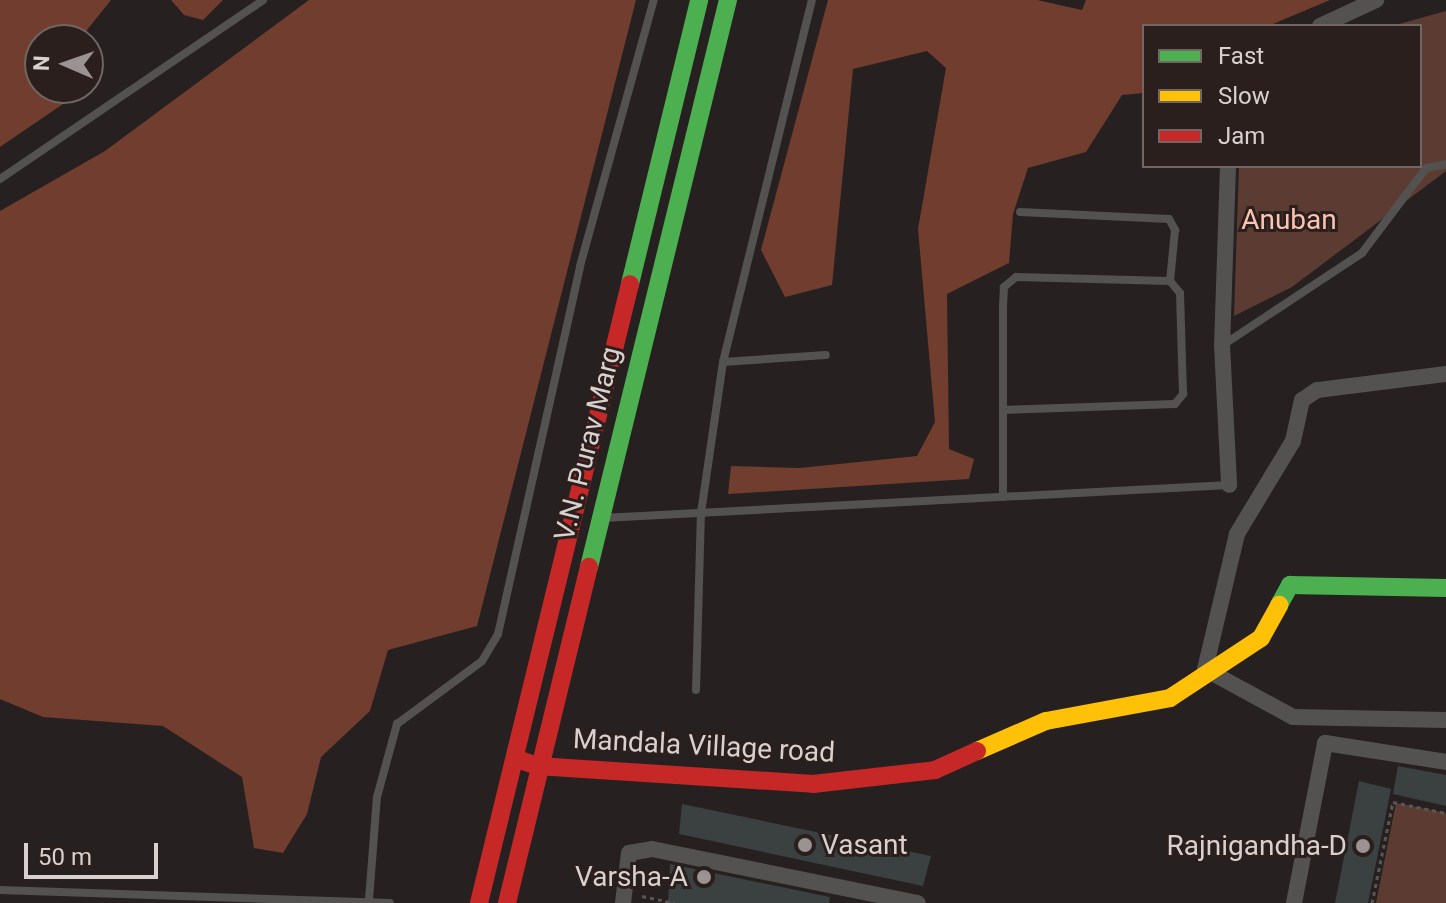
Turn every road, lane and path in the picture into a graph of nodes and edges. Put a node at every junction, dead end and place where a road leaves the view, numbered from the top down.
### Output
1 (263, 0) edge
2 (654, 0) edge
3 (699, 0) edge
4 (728, 0) edge
5 (812, 0) edge
6 (1376, 0) edge
7 (1324, 24) edge
8 (1446, 164) edge
9 (1228, 168) edge
10 (0, 179) edge
11 (1020, 212) dead end
12 (1170, 281) junction
13 (1222, 345) junction
14 (826, 355) dead end
15 (723, 362) junction
16 (1446, 374) edge
17 (1003, 410) junction
18 (588, 463) junction
19 (611, 468) junction
20 (1229, 485) joint
21 (1003, 497) junction
22 (701, 513) junction
23 (599, 519) junction
24 (1446, 588) edge
25 (1205, 669) junction
26 (696, 690) dead end
27 (1446, 720) edge
28 (515, 758) junction
29 (1446, 762) edge
30 (537, 766) junction
31 (1446, 813) edge
32 (0, 890) edge
33 (623, 897) edge
34 (369, 900) junction
35 (222, 901) edge
36 (390, 903) edge
37 (479, 903) edge
38 (507, 903) edge
39 (674, 903) edge
40 (918, 903) edge
41 (1294, 903) edge
42 (1372, 903) edge

1 - 10 lane
2 - 34 lane
3 - 18 street, V.N. Purav Marg
4 - 19 street, V.N. Purav Marg
5 - 15 lane
6 - 7 street
8 - 13 lane
9 - 13 street
11 - 12 lane
12 - 17 lane
12 - 17 lane
13 - 20 street
14 - 15 lane
15 - 22 lane
16 - 25 street
17 - 21 lane
18 - 19 street
18 - 28 street, V.N. Purav Marg
19 - 23 street, V.N. Purav Marg
20 - 21 lane
21 - 22 lane
22 - 23 lane
22 - 26 lane
23 - 30 street, V.N. Purav Marg
24 - 25 street, Mandala Village road
25 - 27 street
25 - 30 street, Mandala Village road
28 - 30 street, Mandala Village road
28 - 37 street, V.N. Purav Marg
29 - 41 street
30 - 38 street, V.N. Purav Marg
31 - 42 path
32 - 35 lane
33 - 39 path
33 - 40 street
34 - 35 lane
34 - 36 lane

